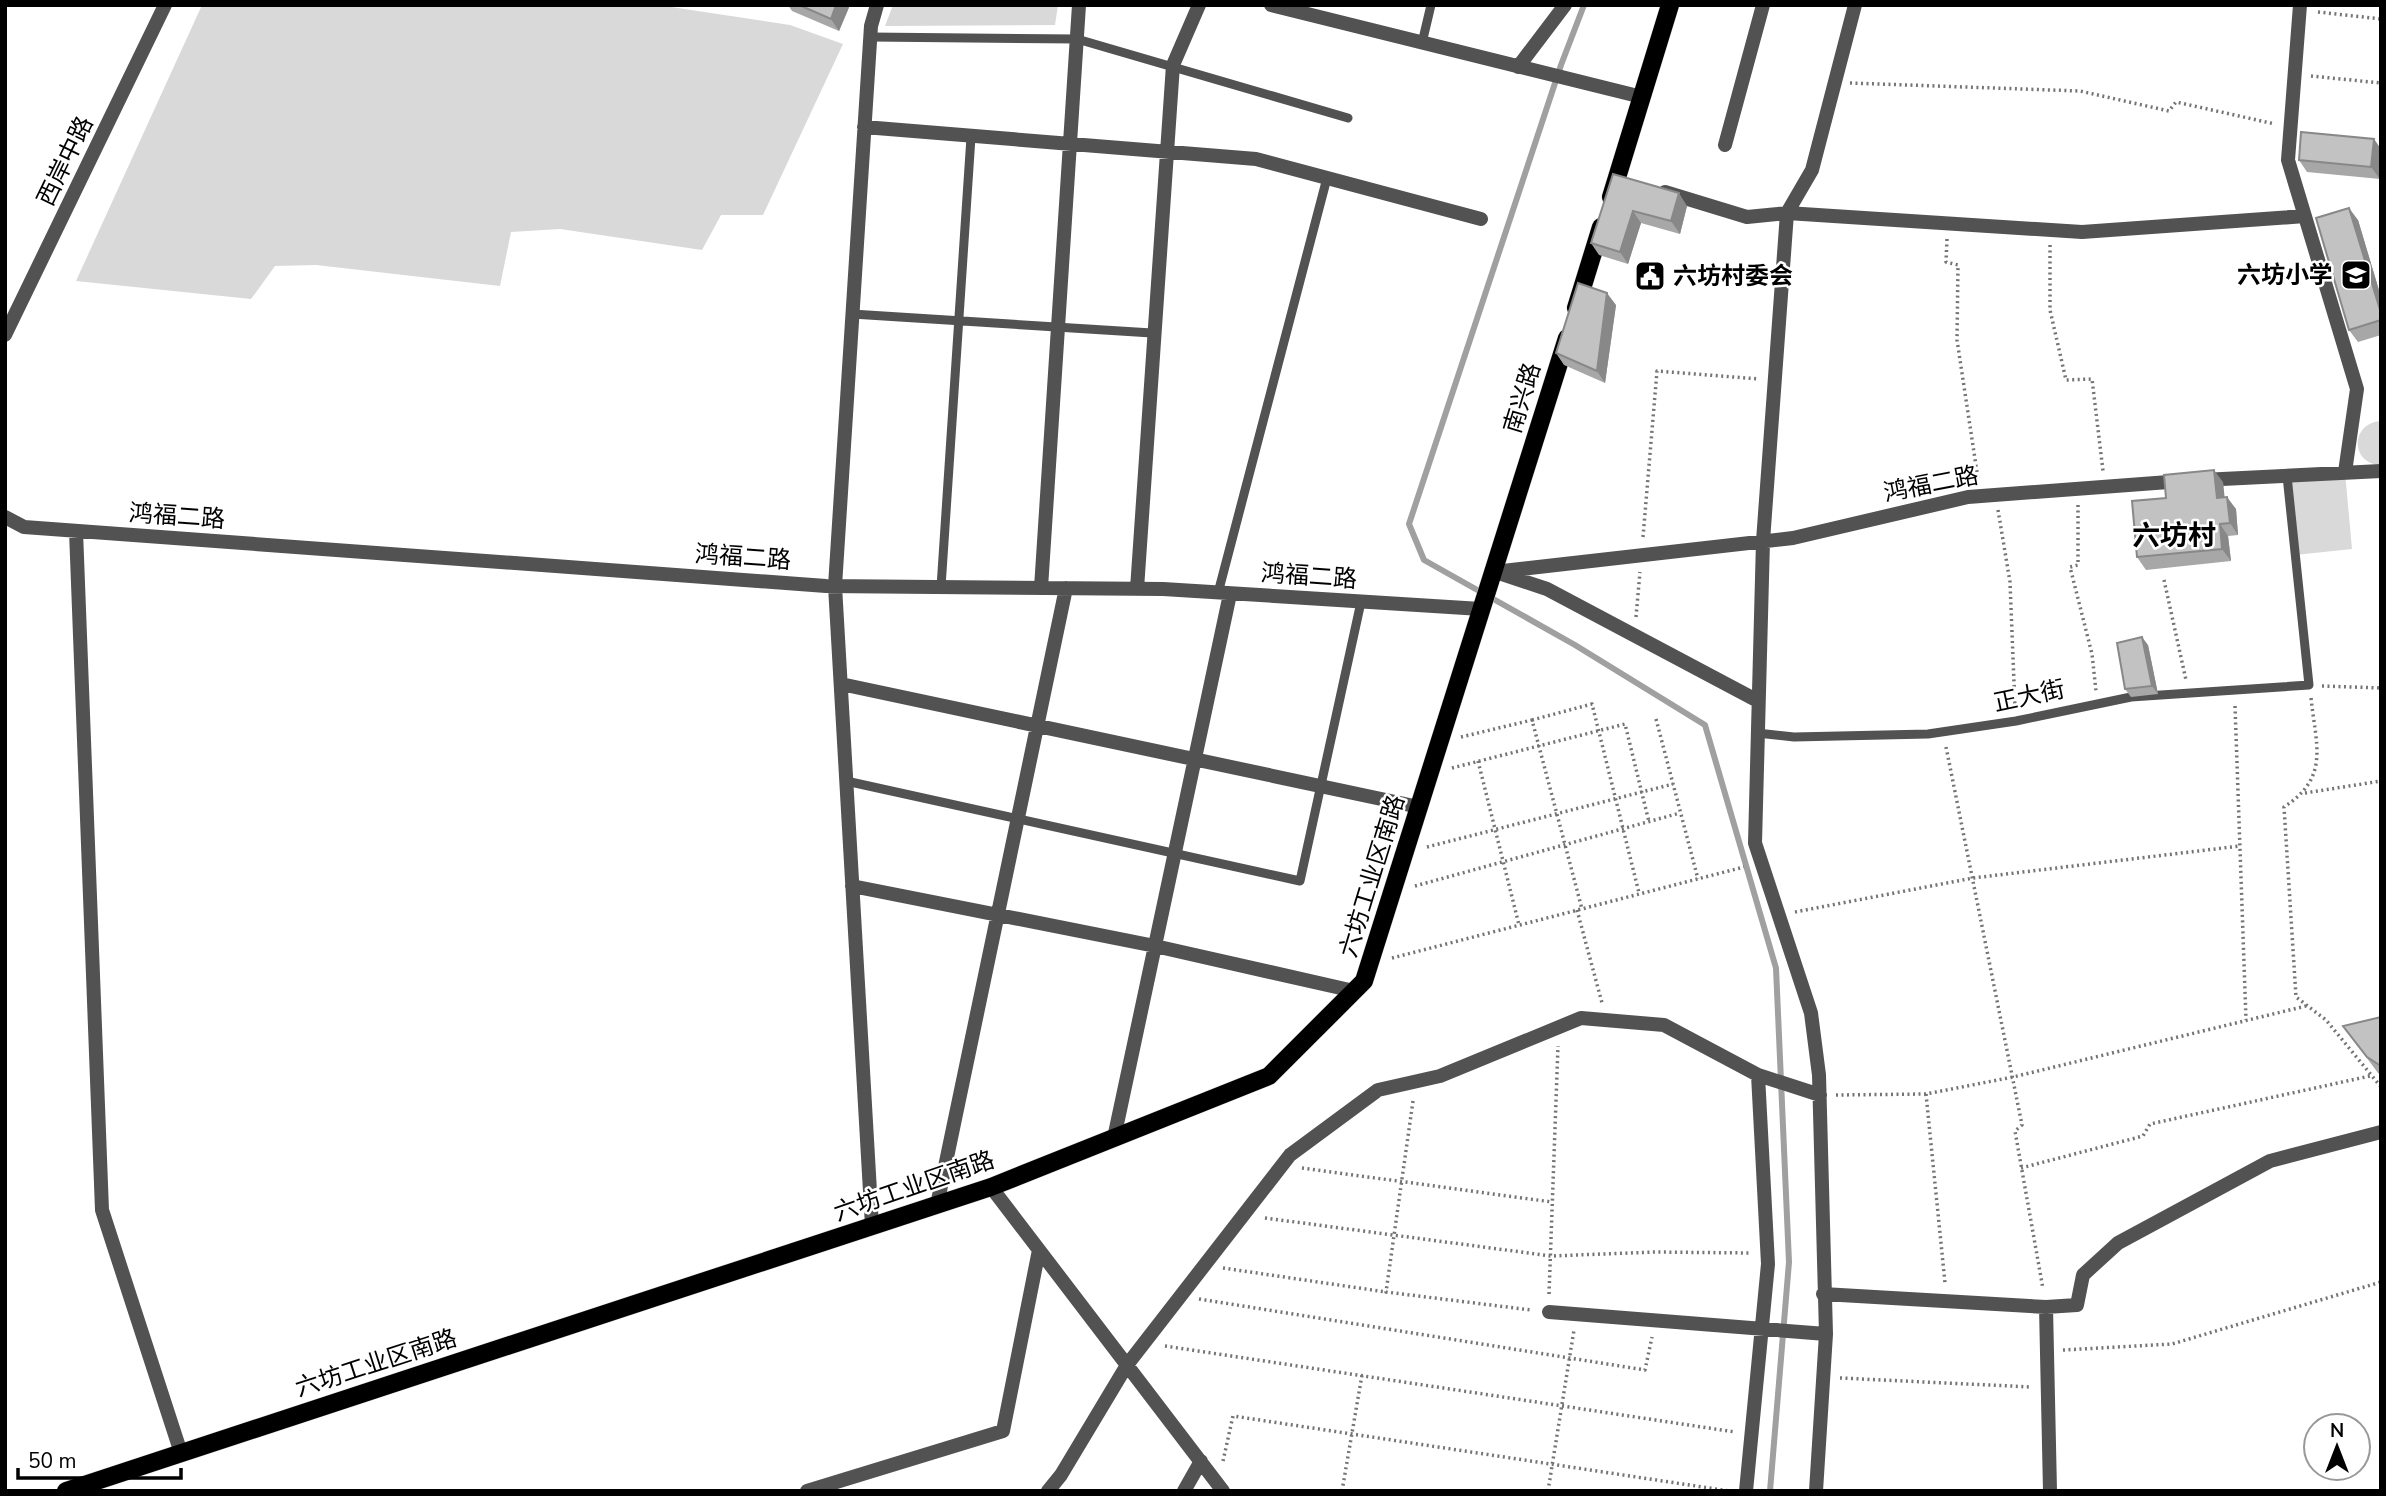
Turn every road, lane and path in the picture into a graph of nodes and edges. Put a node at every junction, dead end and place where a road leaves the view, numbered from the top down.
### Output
1 (164, 5) edge
2 (877, 5) edge
3 (1079, 5) edge
4 (1199, 5) edge
5 (1270, 5) edge
6 (1431, 5) edge
7 (1565, 5) edge
8 (1670, 5) edge
9 (1763, 5) edge
10 (1855, 5) edge
11 (1292, 8) edge
12 (2300, 8) edge
13 (2381, 19) edge
14 (870, 37) junction
15 (1077, 39) junction
16 (1422, 43) junction
17 (1173, 65) junction
18 (1518, 67) junction
19 (2295, 75) junction
20 (1834, 82) junction
21 (2381, 83) edge
22 (1642, 97) junction
23 (1348, 118) dead end
24 (864, 127) junction
25 (2291, 128) junction
26 (971, 137) junction
27 (1725, 145) dead end
28 (1070, 146) junction
29 (1167, 152) junction
30 (1327, 178) junction
31 (1656, 189) edge
32 (1787, 213) junction
33 (2305, 216) junction
34 (1481, 219) dead end
35 (1948, 222) junction
36 (2050, 229) junction
37 (852, 314) junction
38 (958, 320) junction
39 (1059, 326) junction
40 (1153, 333) junction
41 (5, 335) edge
42 (1775, 380) junction
43 (2381, 471) edge
44 (2345, 472) junction
45 (2287, 476) junction
46 (2105, 487) junction
47 (2078, 489) junction
48 (1988, 495) junction
49 (5, 517) edge
50 (76, 531) junction
51 (1763, 541) junction
52 (1642, 555) junction
53 (1493, 576) junction
54 (2164, 580) dead end
55 (835, 586) junction
56 (941, 587) junction
57 (1041, 588) junction
58 (1066, 588) junction
59 (1138, 589) junction
60 (1224, 593) junction
61 (1361, 602) junction
62 (1481, 607) junction
63 (1635, 636) junction
64 (841, 684) junction
65 (2309, 685) junction
66 (2381, 688) edge
67 (2234, 690) junction
68 (2188, 692) junction
69 (1758, 701) junction
70 (2098, 702) junction
71 (1656, 719) dead end
72 (1532, 720) junction
73 (2016, 721) junction
74 (1038, 724) junction
75 (1598, 730) junction
76 (1943, 732) junction
77 (1757, 733) junction
78 (1439, 743) junction
79 (1539, 747) junction
80 (1195, 757) junction
81 (1478, 761) junction
82 (1430, 773) junction
83 (846, 781) junction
84 (2381, 781) edge
85 (1673, 784) junction
86 (1321, 786) junction
87 (2305, 793) junction
88 (1616, 799) junction
89 (1419, 807) junction
90 (1680, 813) junction
91 (1557, 814) junction
92 (1017, 820) junction
93 (1649, 822) junction
94 (1623, 829) junction
95 (1495, 830) junction
96 (1565, 845) junction
97 (2240, 846) junction
98 (1405, 853) junction
99 (1175, 854) junction
100 (1730, 870) dead end
101 (1973, 878) junction
102 (1698, 879) junction
103 (852, 886) junction
104 (1392, 893) junction
105 (1639, 894) junction
106 (1580, 909) junction
107 (998, 915) junction
108 (1779, 915) junction
109 (1519, 925) junction
110 (1155, 946) junction
111 (1370, 964) junction
112 (1354, 991) junction
113 (2306, 1006) junction
114 (1606, 1020) junction
115 (2246, 1020) junction
116 (1559, 1028) junction
117 (2354, 1035) edge
118 (2340, 1038) junction
119 (1758, 1075) junction
120 (2370, 1076) junction
121 (2013, 1077) junction
122 (1415, 1082) junction
123 (2381, 1087) edge
124 (1926, 1094) junction
125 (1820, 1095) junction
126 (2381, 1132) edge
127 (1114, 1138) junction
128 (1282, 1166) junction
129 (2021, 1168) junction
130 (1401, 1182) junction
131 (990, 1187) junction
132 (1552, 1202) junction
133 (937, 1205) junction
134 (1245, 1215) junction
135 (872, 1226) junction
136 (1394, 1236) junction
137 (1039, 1250) junction
138 (1768, 1253) junction
139 (1551, 1256) junction
140 (1208, 1266) junction
141 (2381, 1282) edge
142 (1386, 1292) junction
143 (1823, 1294) junction
144 (1183, 1296) junction
145 (1946, 1300) junction
146 (2046, 1307) junction
147 (1549, 1312) junction
148 (1577, 1314) junction
149 (1655, 1320) junction
150 (1760, 1328) junction
151 (1826, 1334) junction
152 (1146, 1343) junction
153 (2047, 1350) junction
154 (1570, 1358) junction
155 (1128, 1365) junction
156 (1362, 1376) junction
157 (1824, 1378) junction
158 (2048, 1388) junction
159 (1352, 1433) junction
160 (1751, 1435) junction
161 (181, 1453) junction
162 (1201, 1461) junction
163 (1552, 1464) junction
164 (1220, 1487) edge
165 (66, 1491) edge
166 (807, 1491) edge
167 (1048, 1491) edge
168 (1184, 1491) edge
169 (1342, 1491) edge
170 (1548, 1491) edge
171 (1729, 1491) edge
172 (1746, 1491) edge
173 (1816, 1491) edge
174 (2050, 1491) edge

1 - 41 street, 西岸中路
2 - 14 street
3 - 15 street
4 - 17 street
5 - 11 street
6 - 16 lane
7 - 18 street
8 - 22 main road, 南兴路
9 - 27 street
10 - 20 street
11 - 16 street
12 - 13 path
12 - 19 street
14 - 15 lane
14 - 24 street
15 - 17 lane
15 - 28 street
16 - 18 street
17 - 23 lane
17 - 29 street
18 - 22 street
19 - 21 path
19 - 25 street
20 - 25 path
20 - 32 street
22 - 53 main road, 南兴路
24 - 26 street
24 - 37 street
25 - 33 street
26 - 28 street
26 - 38 lane
28 - 29 street
28 - 39 street
29 - 30 street
29 - 40 street
30 - 34 street
30 - 60 lane
31 - 32 street
32 - 35 street
32 - 42 street
33 - 36 street
33 - 44 street
35 - 36 street
35 - 48 path
36 - 46 path
37 - 38 lane
37 - 55 street
38 - 39 lane
38 - 56 lane
39 - 40 lane
39 - 57 street
40 - 59 street
42 - 51 street
42 - 52 path
43 - 44 street, 鸿福二路
44 - 45 street, 鸿福二路
45 - 46 street, 鸿福二路
45 - 65 lane
46 - 47 street, 鸿福二路
47 - 48 street, 鸿福二路
47 - 70 path
48 - 51 street, 鸿福二路
48 - 73 path
49 - 50 street, 鸿福二路
50 - 55 street, 鸿福二路
50 - 161 street
51 - 52 street, 鸿福二路
51 - 69 street
52 - 53 street, 鸿福二路
52 - 63 path
53 - 62 main road, 南兴路
53 - 63 street
54 - 68 path
55 - 56 street, 鸿福二路
55 - 64 street
56 - 57 street, 鸿福二路
57 - 58 street, 鸿福二路
58 - 59 street, 鸿福二路
58 - 74 street
59 - 60 street, 鸿福二路
60 - 61 street, 鸿福二路
60 - 80 street
61 - 62 street, 鸿福二路
61 - 86 lane
62 - 78 main road, 六坊工业区南路
63 - 69 street
64 - 74 street
64 - 83 street
65 - 66 path
65 - 67 lane, 正大街
65 - 87 path
67 - 68 lane, 正大街
67 - 97 path
68 - 70 lane, 正大街
69 - 77 street
70 - 73 lane, 正大街
71 - 85 path
72 - 75 path
72 - 78 path
72 - 79 path
73 - 76 lane, 正大街
74 - 80 street
74 - 92 street
75 - 79 path
75 - 88 path
75 - 93 path
76 - 77 lane, 正大街
76 - 101 path
77 - 108 street
78 - 82 main road, 六坊工业区南路
79 - 81 path
79 - 91 path
80 - 86 street
80 - 99 street
81 - 82 path
81 - 95 path
82 - 89 main road, 六坊工业区南路
83 - 92 lane
83 - 103 street
84 - 87 path
85 - 88 path
85 - 90 path
86 - 89 street
86 - 99 lane
87 - 113 path
88 - 91 path
88 - 94 path
89 - 98 main road, 六坊工业区南路
90 - 93 path
90 - 102 path
91 - 95 path
91 - 96 path
92 - 99 lane
92 - 107 street
93 - 94 path
94 - 96 path
94 - 105 path
95 - 98 path
95 - 109 path
96 - 104 path
96 - 106 path
97 - 101 path
97 - 115 path
98 - 104 main road, 六坊工业区南路
99 - 110 street
100 - 102 path
101 - 108 path
101 - 121 path
102 - 105 path
103 - 107 street
103 - 135 street
104 - 111 main road, 六坊工业区南路
105 - 106 path
106 - 109 path
106 - 114 path
107 - 110 street
107 - 133 street
108 - 125 street
109 - 111 path
110 - 112 street
110 - 127 street
111 - 112 main road, 六坊工业区南路
112 - 127 main road, 六坊工业区南路
113 - 115 path
113 - 118 path
114 - 116 street
114 - 119 street
115 - 121 path
116 - 122 street
116 - 132 path
117 - 118 path
118 - 120 path
119 - 125 street
119 - 138 street
120 - 123 path
120 - 129 path
121 - 124 path
121 - 129 path
122 - 128 street
122 - 130 path
124 - 125 path
124 - 145 path
125 - 143 street
126 - 146 street
127 - 131 main road, 六坊工业区南路
128 - 130 path
128 - 134 street
129 - 146 path
130 - 132 path
130 - 136 path
131 - 133 main road, 六坊工业区南路
131 - 137 street
132 - 139 path
133 - 135 main road, 六坊工业区南路
134 - 136 path
134 - 140 street
135 - 161 main road, 六坊工业区南路
136 - 139 path
136 - 142 path
137 - 155 street
137 - 166 street
138 - 139 path
138 - 150 street
139 - 147 path
140 - 142 path
140 - 144 street
141 - 153 path
142 - 147 path
143 - 145 street
143 - 151 street
144 - 152 street
144 - 154 path
145 - 146 street
146 - 153 street
147 - 148 street
148 - 149 street
148 - 154 path
149 - 150 street
149 - 154 path
150 - 151 street
150 - 160 street
151 - 157 street
152 - 155 street
152 - 156 path
153 - 158 street
154 - 163 path
155 - 162 street
155 - 167 street
156 - 159 path
156 - 160 path
157 - 158 path
157 - 173 street
158 - 174 street
159 - 163 path
159 - 164 path
159 - 169 path
160 - 172 street
161 - 165 main road, 六坊工业区南路
162 - 164 street
162 - 168 street
163 - 170 path
163 - 171 path

